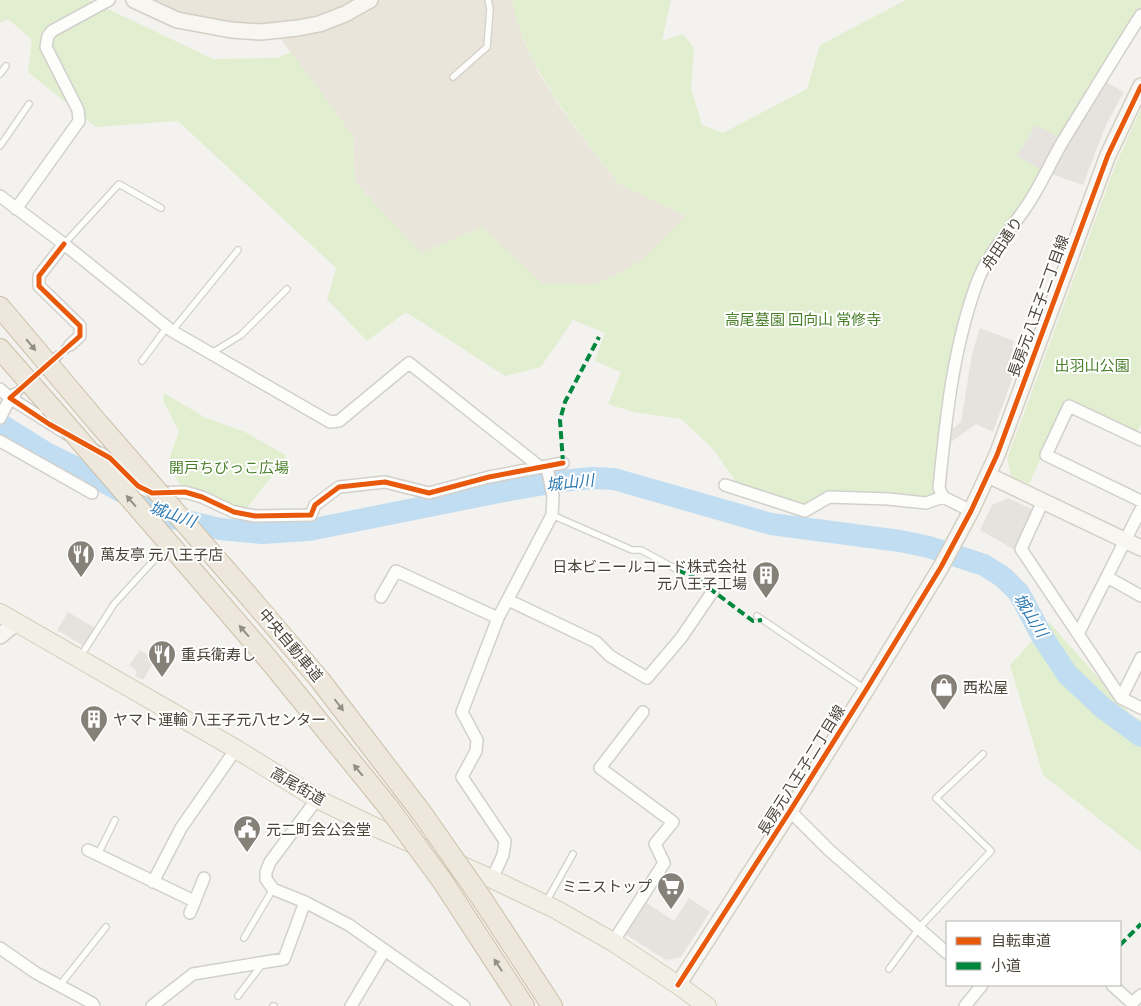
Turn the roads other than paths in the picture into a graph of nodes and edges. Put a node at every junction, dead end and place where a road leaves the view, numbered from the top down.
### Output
1 (109, 0) edge
2 (370, 0) edge
3 (488, 0) edge
4 (140, 1) edge
5 (1141, 15) edge
6 (6, 66) dead end
7 (0, 74) edge
8 (453, 76) dead end
9 (1141, 86) edge
10 (29, 104) dead end
11 (0, 146) edge
12 (0, 196) edge
13 (161, 208) dead end
14 (16, 209) junction
15 (64, 244) junction
16 (238, 250) dead end
17 (286, 289) dead end
18 (0, 307) edge
19 (169, 329) junction
20 (70, 345) tunnel mouth
21 (0, 349) edge
22 (210, 354) junction
23 (142, 361) dead end
24 (0, 389) edge
25 (11, 399) junction
26 (0, 418) edge
27 (1141, 440) edge
28 (0, 441) edge
29 (563, 463) dead end
30 (545, 468) junction
31 (988, 475) junction
32 (726, 485) dead end
33 (92, 493) dead end
34 (943, 497) junction
35 (1043, 501) junction
36 (1141, 501) edge
37 (1141, 509) edge
38 (971, 511) junction
39 (552, 515) junction
40 (1126, 540) junction
41 (1141, 548) edge
42 (155, 559) dead end
43 (678, 570) dead end
44 (1107, 577) junction
45 (713, 592) dead end
46 (1141, 596) edge
47 (381, 598) dead end
48 (508, 600) junction
49 (0, 613) edge
50 (757, 616) dead end
51 (498, 618) junction
52 (16, 622) junction
53 (1078, 634) junction
54 (0, 636) edge
55 (79, 658) junction
56 (1141, 658) edge
57 (866, 690) junction
58 (1121, 698) junction
59 (1141, 708) edge
60 (643, 712) dead end
61 (236, 749) junction
62 (983, 754) dead end
63 (317, 799) junction
64 (790, 812) junction
65 (115, 820) dead end
66 (93, 852) joint
67 (573, 854) dead end
68 (204, 878) dead end
69 (492, 879) junction
70 (153, 882) junction
71 (273, 889) junction
72 (194, 902) junction
73 (305, 902) junction
74 (545, 904) junction
75 (190, 914) dead end
76 (106, 927) dead end
77 (919, 928) junction
78 (244, 938) dead end
79 (612, 942) junction
80 (0, 948) edge
81 (384, 951) junction
82 (946, 952) edge
83 (264, 962) junction
84 (889, 968) dead end
85 (678, 984) junction
86 (60, 985) junction
87 (981, 986) edge
88 (1113, 986) edge
89 (1141, 995) edge
90 (238, 996) dead end
91 (94, 1006) edge
92 (152, 1006) edge
93 (351, 1006) edge
94 (464, 1006) edge
95 (524, 1006) edge
96 (552, 1006) edge
97 (707, 1006) edge
98 (965, 1006) edge

1 - 14 street
2 - 4 street
3 - 8 lane
5 - 34 street, 舟田通り
6 - 7 lane
9 - 31 street, 長房元八王子二丁目線
10 - 11 lane
12 - 14 street
13 - 15 lane
14 - 15 street
15 - 19 street
15 - 20 street
16 - 19 lane
17 - 22 lane
18 -> 96 highway, 中央自動車道, bridge
19 - 22 street
19 - 23 lane
95 -> 21 highway, 中央自動車道, bridge
22 - 30 street
24 - 25 street
25 - 26 street
25 - 30 street
27 - 36 street
28 - 33 street
29 - 30 street
30 - 39 street
31 - 35 street
31 - 38 street, 長房元八王子二丁目線
32 - 34 street
34 - 38 street
35 - 40 street
35 - 53 street
37 - 40 street
38 - 57 street, 長房元八王子二丁目線
39 - 43 lane
39 - 48 street
40 - 41 street
40 - 44 street
42 - 55 lane
44 - 46 street
44 - 53 street
45 - 48 street
47 - 51 street
48 - 51 street
49 - 52 main road, 高尾街道
50 - 57 lane
51 - 69 street
52 - 54 street
52 - 55 main road, 高尾街道
53 - 58 street
55 - 61 main road, 高尾街道
56 - 58 street
57 - 64 street, 長房元八王子二丁目線
58 - 59 street
60 - 79 street
61 - 63 main road, 高尾街道
61 - 70 street
62 - 77 lane
63 - 69 main road, 高尾街道
63 - 71 street
64 - 77 street
64 - 85 street, 長房元八王子二丁目線
65 - 66 lane
66 - 70 street
67 - 74 lane
68 - 72 street
69 - 74 main road, 高尾街道
70 - 72 street
71 - 73 street
71 - 78 lane
72 - 75 street
73 - 81 street
73 - 83 street
74 - 79 main road, 高尾街道
76 - 86 lane
77 - 82 street
77 - 84 lane
79 - 85 main road, 高尾街道
80 - 86 street
81 - 93 street
81 - 94 street
83 - 90 lane
83 - 92 street
85 - 97 main road, 高尾街道
86 - 91 street
87 - 98 street
88 - 89 street

